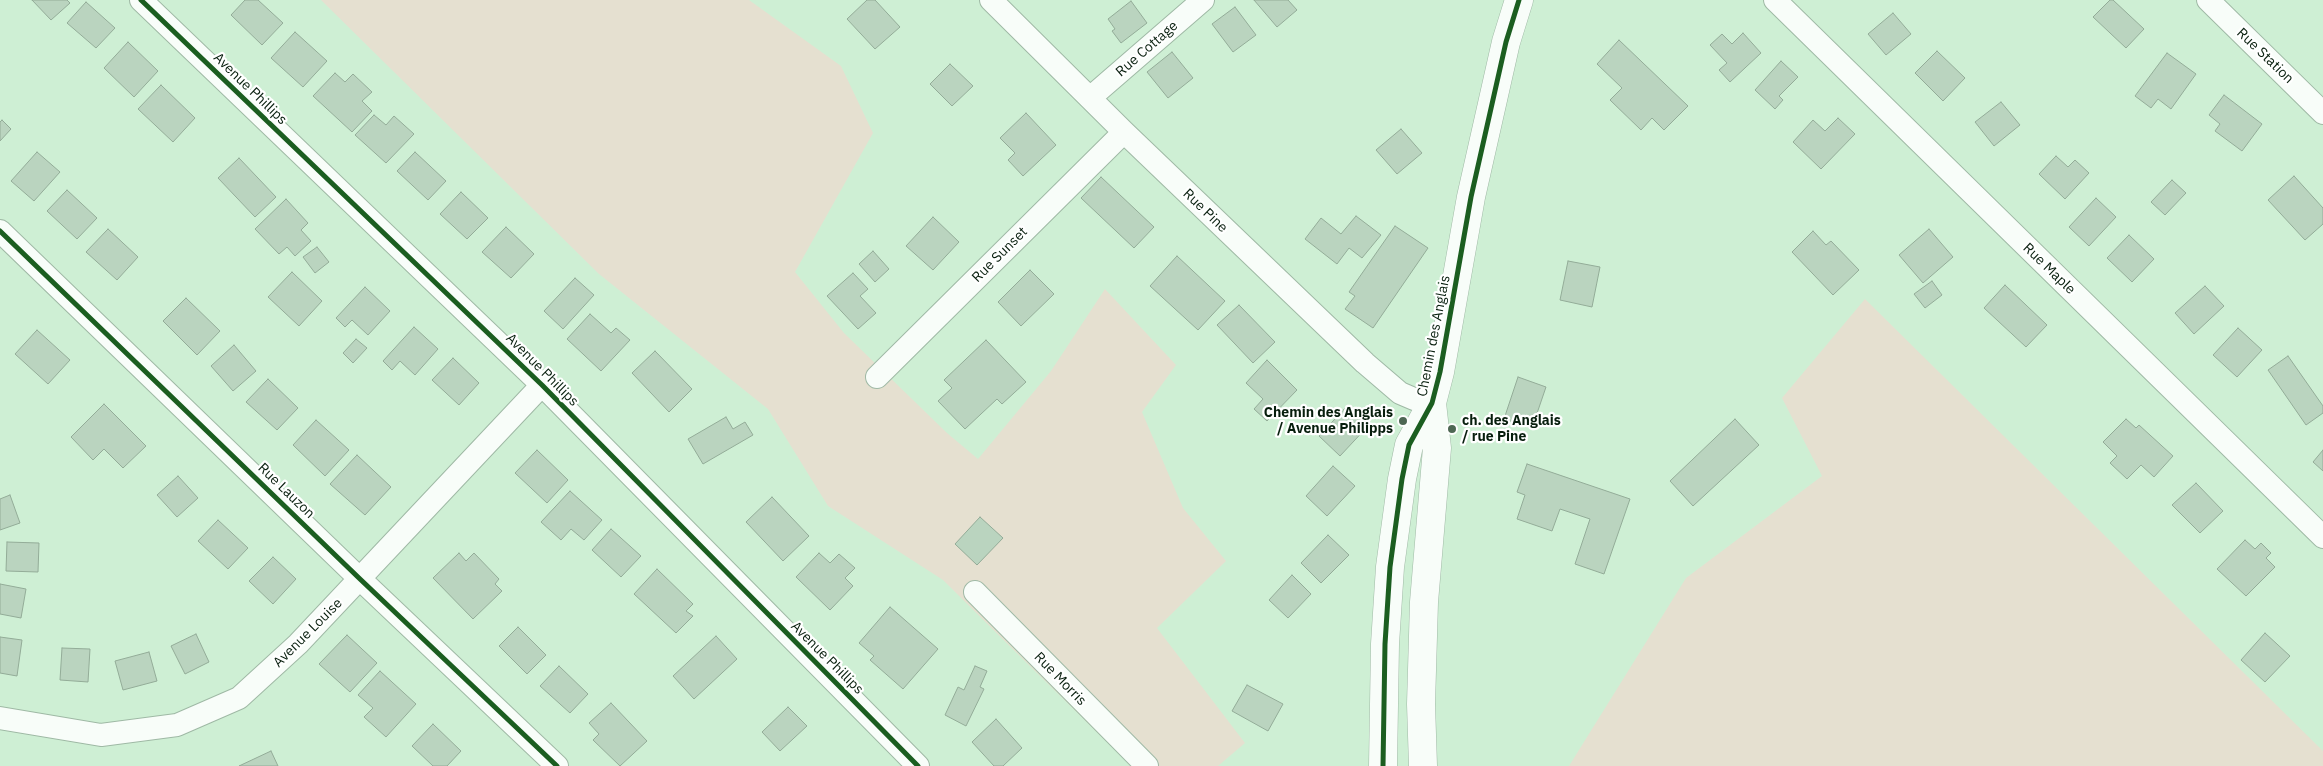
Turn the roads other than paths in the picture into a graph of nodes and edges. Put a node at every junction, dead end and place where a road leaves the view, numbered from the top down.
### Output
1 (141, 0) edge
2 (991, 0) edge
3 (1202, 0) edge
4 (1519, 0) edge
5 (1775, 0) edge
6 (2208, 0) edge
7 (1091, 97) junction
8 (2323, 112) edge
9 (1124, 132) junction
10 (0, 231) edge
11 (877, 377) dead end
12 (542, 385) junction
13 (1432, 403) junction
14 (2323, 537) edge
15 (360, 579) junction
16 (975, 592) dead end
17 (0, 718) edge
18 (557, 766) edge
19 (918, 766) edge
20 (1147, 766) edge
21 (1383, 766) edge
22 (1423, 766) edge

1 - 12 street, Avenue Phillips
2 - 7 street, Rue Pine
3 - 7 street, Rue Cottage
4 - 13 street, Chemin des Anglais
5 - 14 street, Rue Maple
6 - 8 street, Rue Station
7 - 9 street, Rue Pine
9 - 11 street, Rue Sunset
9 - 13 street, Rue Pine
10 - 15 street, Rue Lauzon
12 - 15 street, Avenue Louise
12 - 19 street, Avenue Phillips
13 - 21 street, Chemin des Anglais
13 - 22 street, Chemin des Anglais
15 - 17 street, Avenue Louise
15 - 18 street, Rue Lauzon
16 - 20 street, Rue Morris

